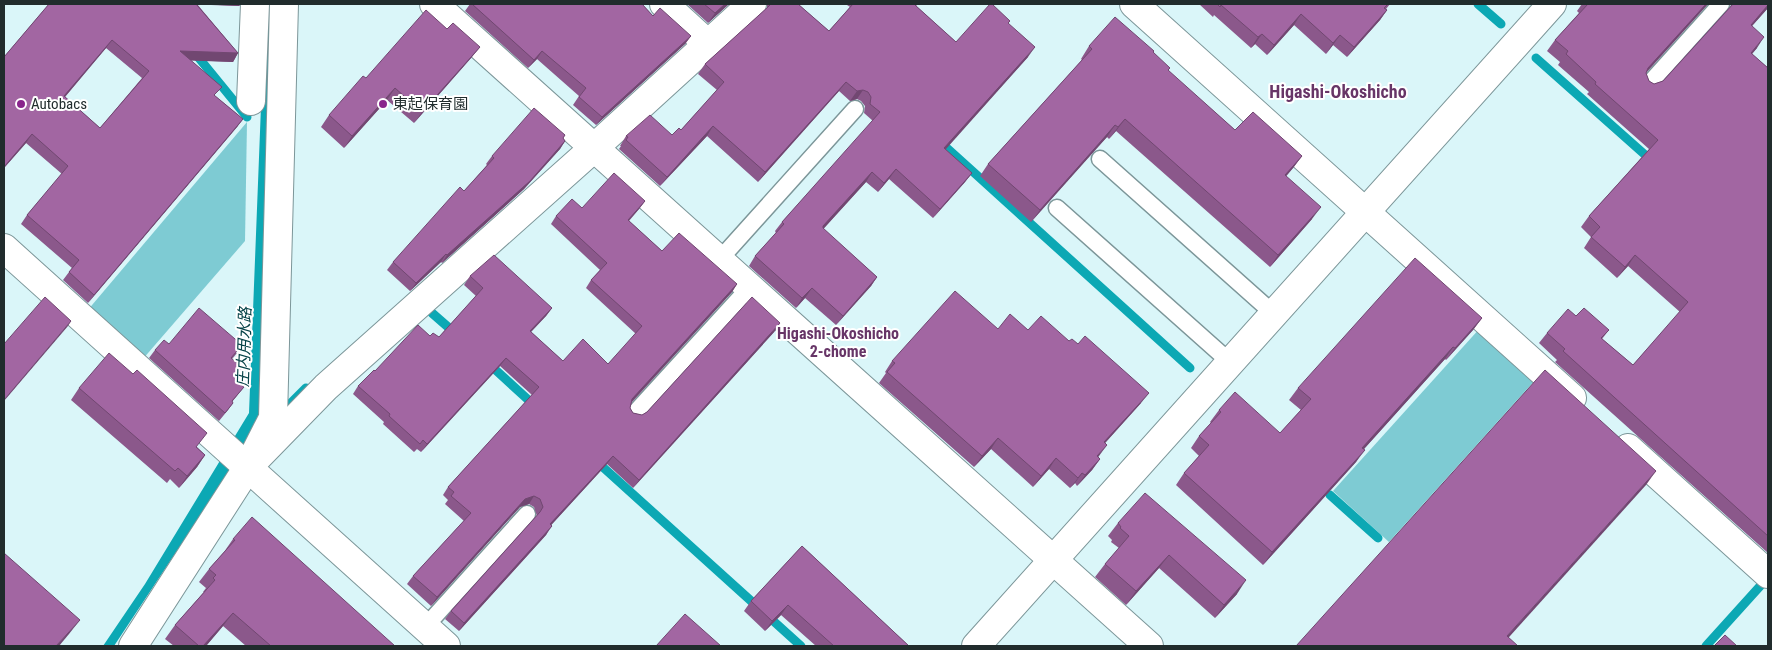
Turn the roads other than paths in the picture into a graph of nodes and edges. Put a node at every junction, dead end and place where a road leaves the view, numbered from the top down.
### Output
1 (255, 4) edge
2 (284, 4) edge
3 (434, 4) edge
4 (664, 4) edge
5 (752, 4) edge
6 (1134, 4) edge
7 (1552, 4) edge
8 (1721, 4) edge
9 (708, 44) junction
10 (1648, 85) edge
11 (251, 101) dead end
12 (855, 109) dead end
13 (595, 148) junction
14 (1100, 158) edge
15 (1057, 208) edge
16 (1366, 212) junction
17 (4, 248) edge
18 (720, 259) junction
19 (750, 287) junction
20 (1274, 314) junction
21 (1231, 362) junction
22 (634, 414) edge
23 (1591, 415) edge
24 (1613, 435) edge
25 (236, 457) junction
26 (527, 514) dead end
27 (1053, 560) junction
28 (1768, 574) edge
29 (425, 627) junction
30 (133, 646) edge
31 (446, 646) edge
32 (976, 646) edge
33 (1149, 646) edge

1 - 11 street
2 - 25 street
3 - 13 street
4 - 9 street
5 - 9 street
6 - 16 street
7 - 16 street
8 - 10 lane
9 - 13 street
12 - 18 lane
13 - 18 street
13 - 25 street
14 - 20 lane
15 - 21 lane
16 - 20 street
16 - 23 street
17 - 25 street
18 - 19 street
19 - 22 lane
19 - 27 street
20 - 21 street
21 - 27 street
24 - 28 street
25 - 29 street
25 - 30 street
26 - 29 lane
27 - 32 street
27 - 33 street
29 - 31 street

